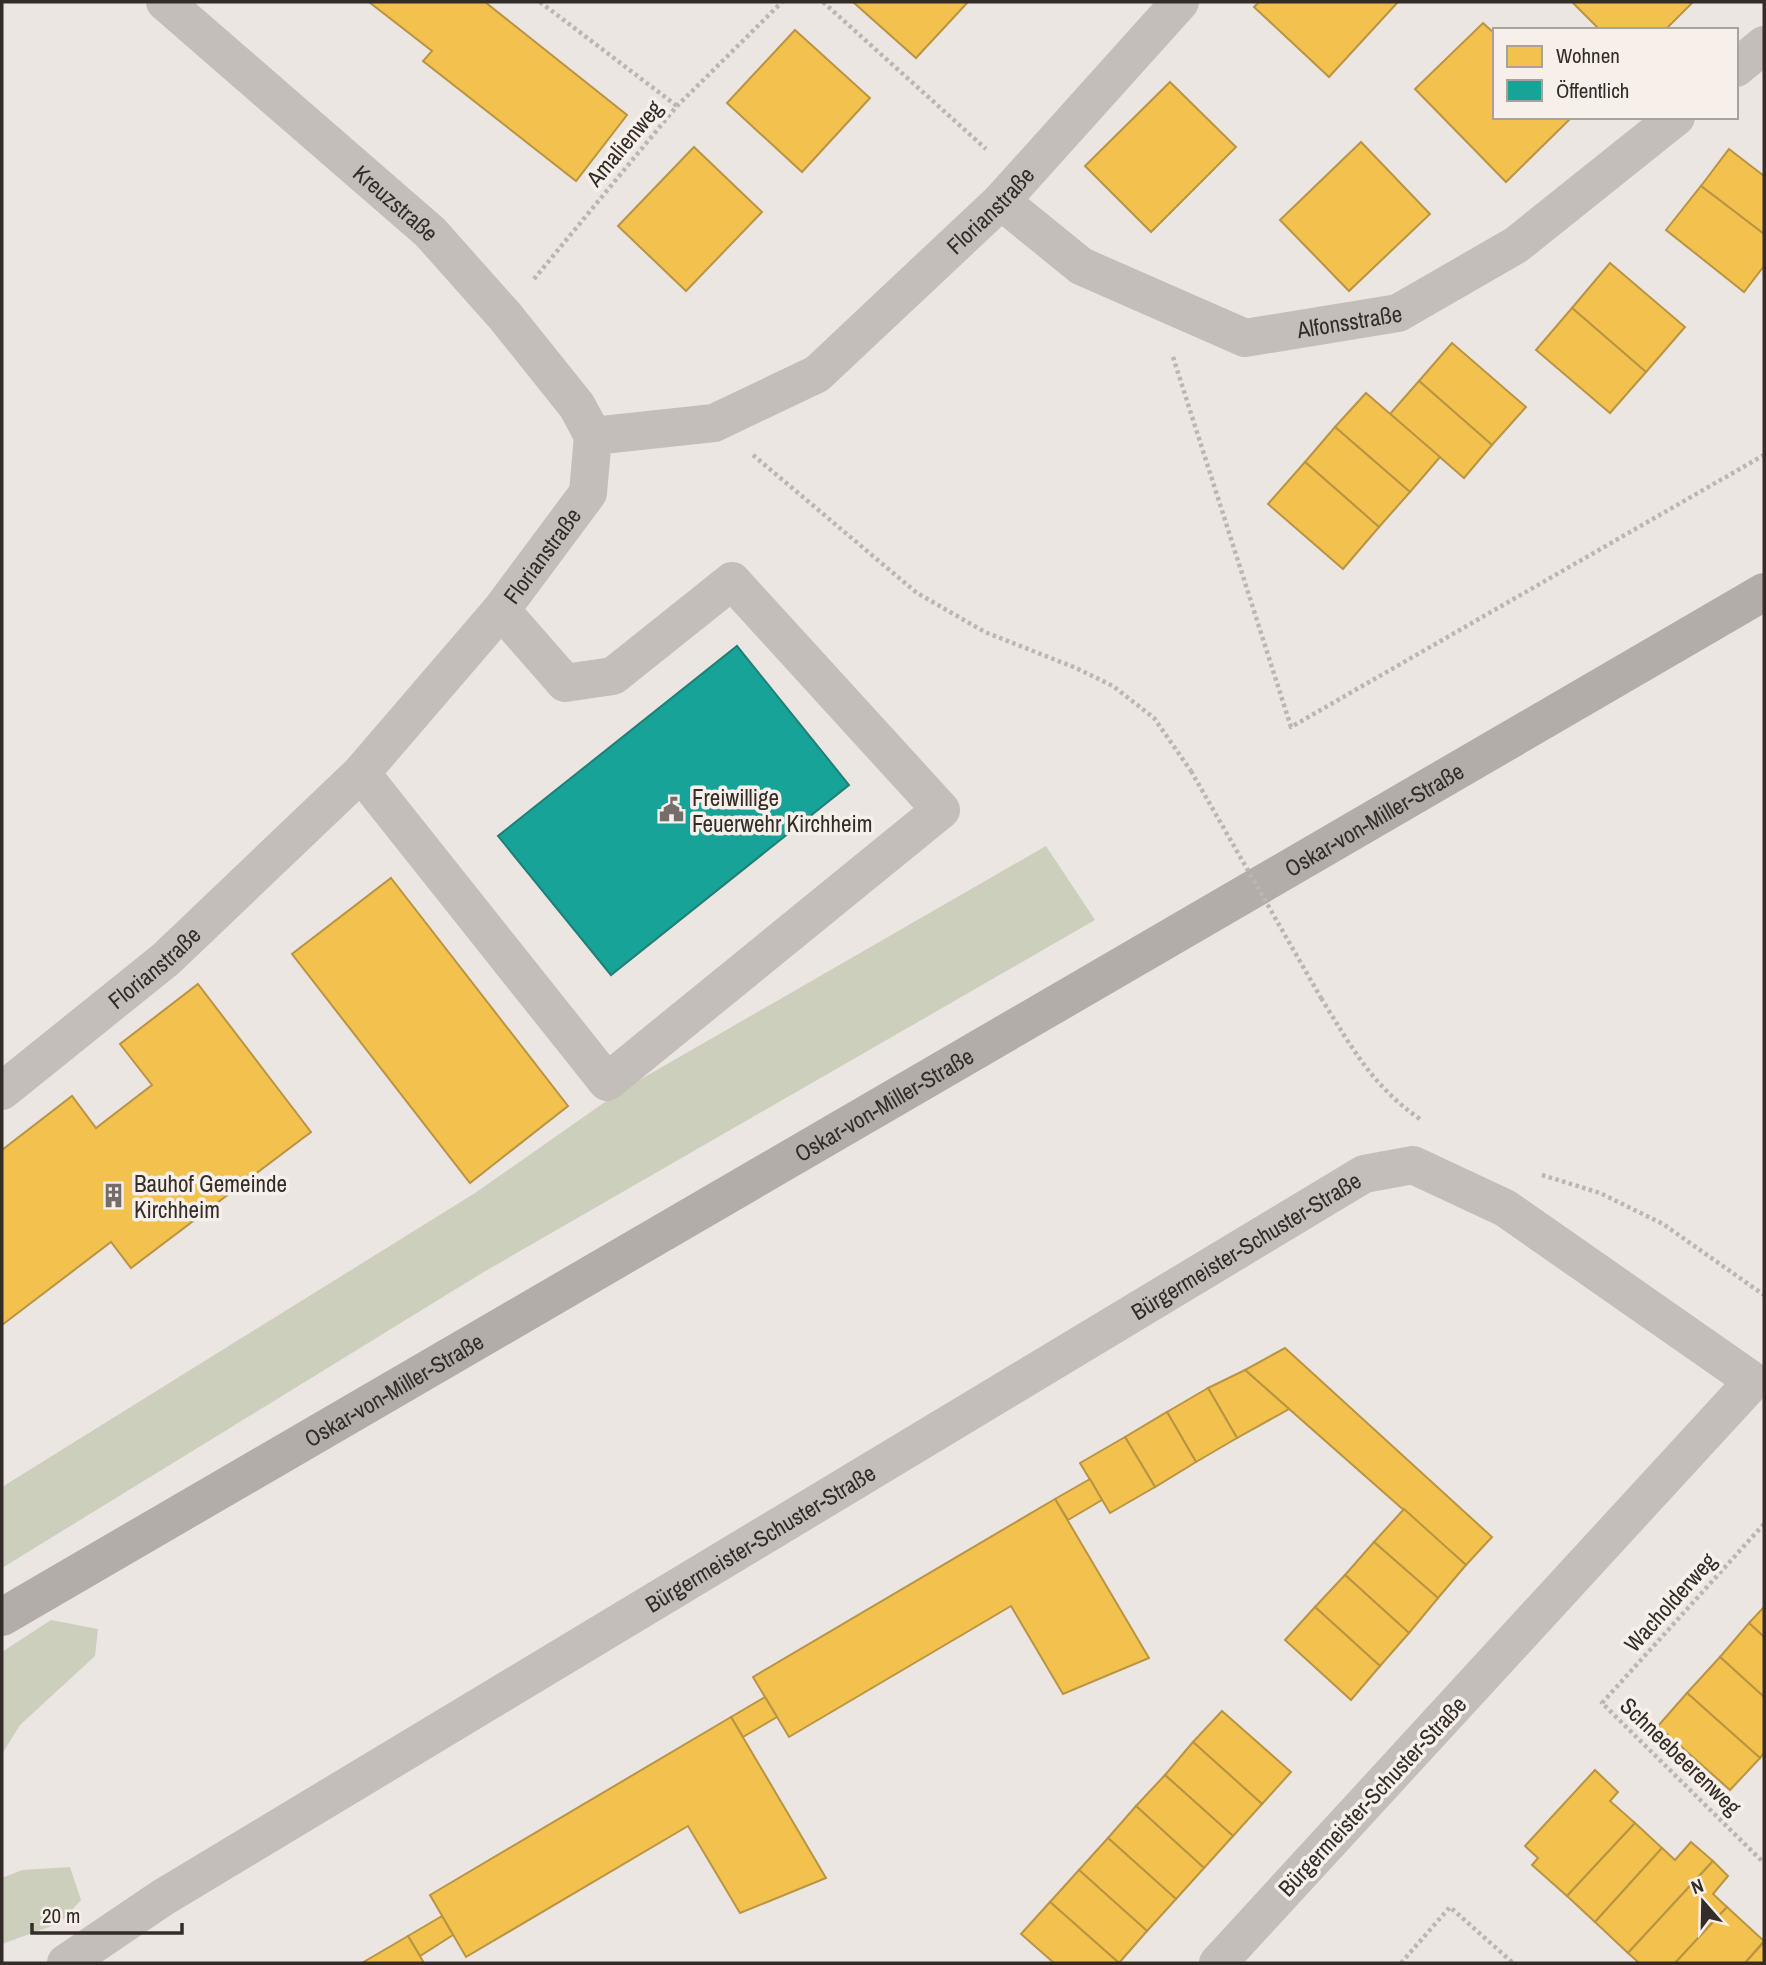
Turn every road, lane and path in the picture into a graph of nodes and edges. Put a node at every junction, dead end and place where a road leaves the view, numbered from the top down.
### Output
1 (165, 2) edge
2 (540, 2) edge
3 (782, 2) edge
4 (823, 2) edge
5 (1180, 2) edge
6 (1764, 45) edge
7 (1738, 66) edge
8 (677, 106) junction
9 (1674, 119) edge
10 (1010, 190) junction
11 (1154, 299) junction
12 (504, 315) junction
13 (714, 423) junction
14 (593, 436) junction
15 (1764, 455) edge
16 (1764, 592) edge
17 (501, 610) junction
18 (361, 773) junction
19 (2, 1091) edge
20 (1422, 1119) dead end
21 (1534, 1173) dead end
22 (1764, 1295) edge
23 (1764, 1524) edge
24 (2, 1617) edge
25 (1602, 1703) joint
26 (1764, 1863) edge
27 (66, 1963) edge
28 (1218, 1963) edge
29 (1401, 1963) edge
30 (1513, 1963) edge

1 - 12 street, Kreuzstraße
2 - 8 path
3 - 8 path, Amalienweg
4 - 10 path
5 - 10 street, Florianstraße
6 - 7 street
8 - 12 path, Amalienweg
9 - 11 street, Alfonsstraße
10 - 11 street, Alfonsstraße
10 - 13 street, Florianstraße
11 - 15 path
12 - 14 street, Kreuzstraße
13 - 14 street, Florianstraße
13 - 20 path, bridge
14 - 17 street, Florianstraße
16 - 24 main road, Oskar-von-Miller-Straße
17 - 18 street, Florianstraße
17 - 18 street
18 - 19 street, Florianstraße
21 - 22 path
23 - 25 path, Wacholderweg
25 - 26 path, Schneebeerenweg
27 - 28 street, Bürgermeister-Schuster-Straße
29 - 30 path

